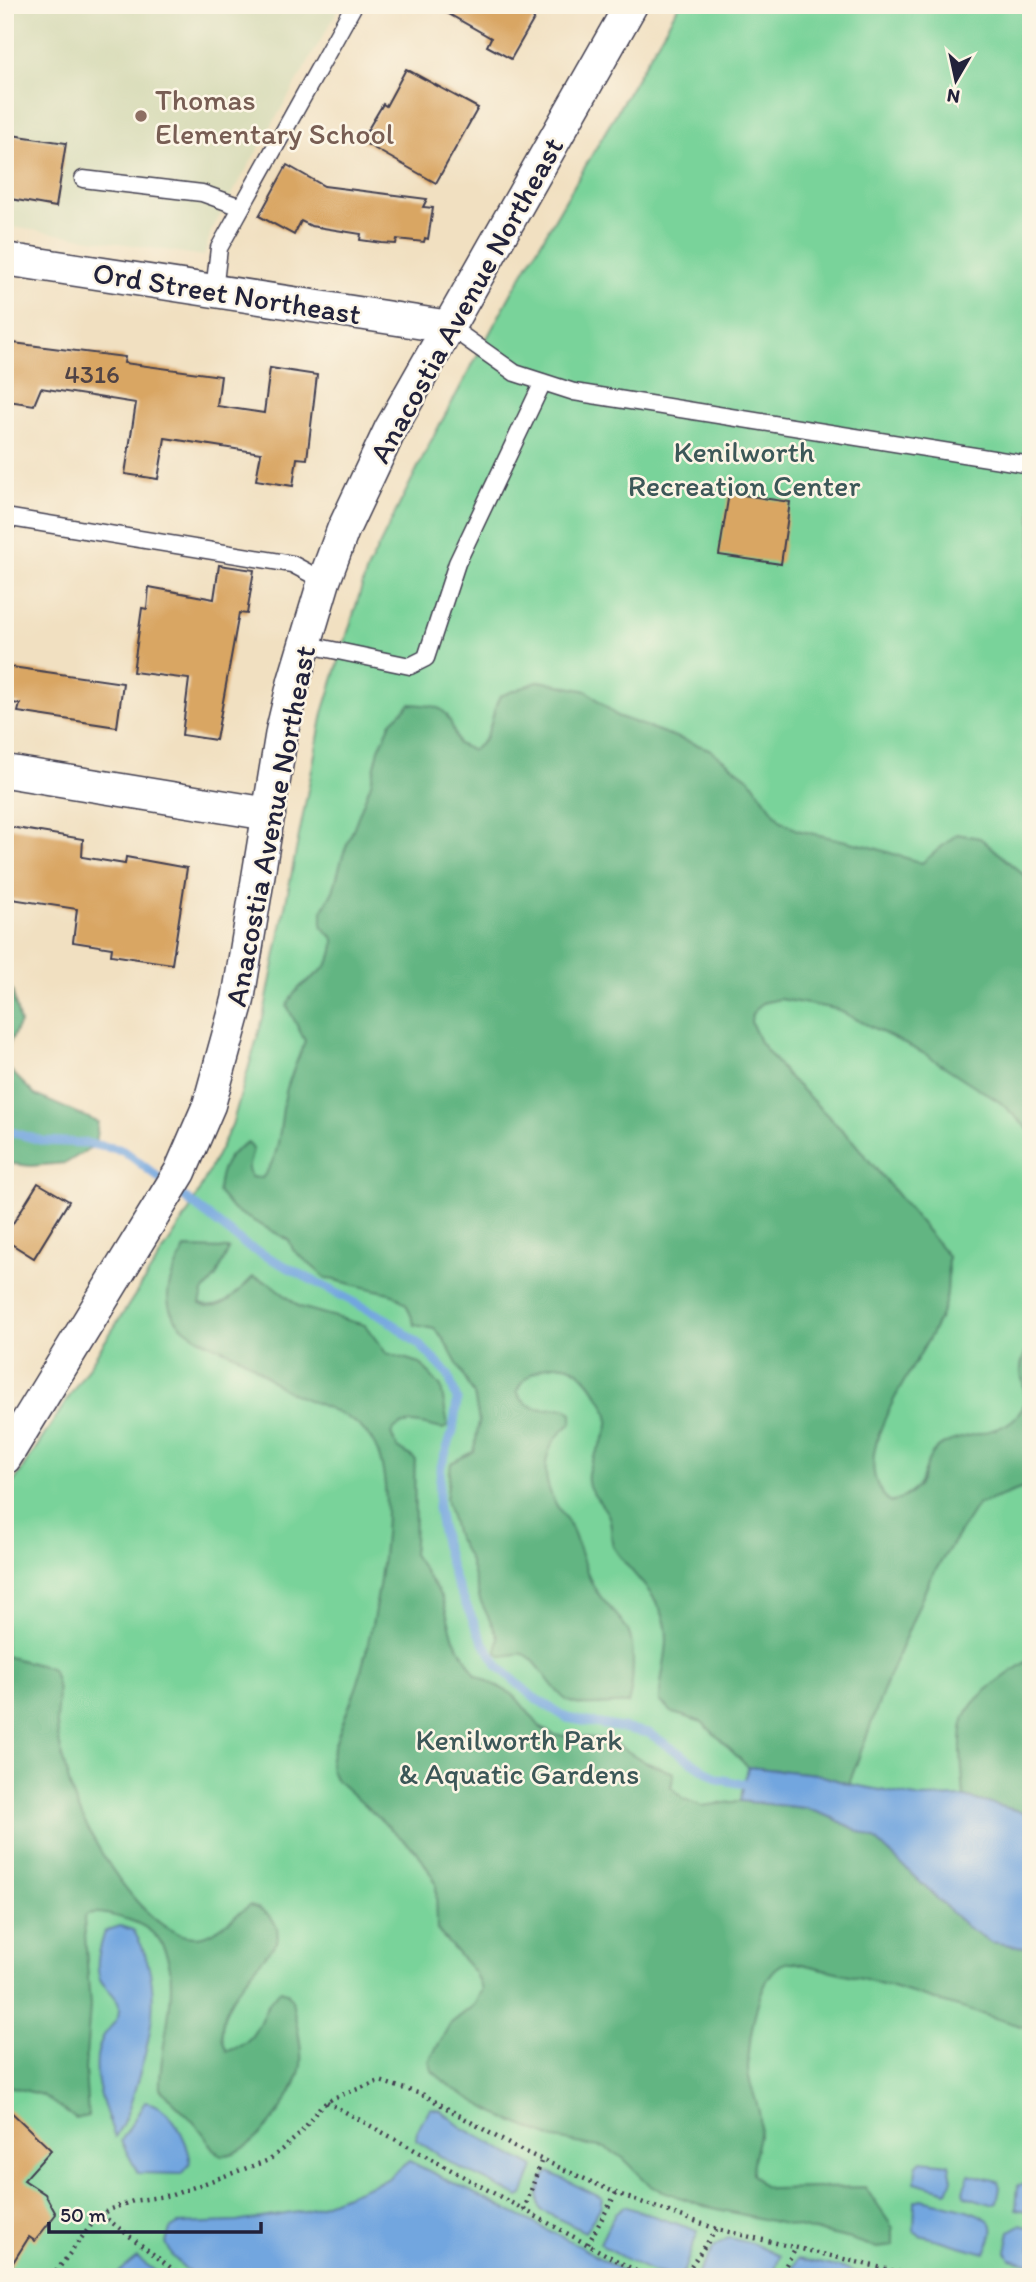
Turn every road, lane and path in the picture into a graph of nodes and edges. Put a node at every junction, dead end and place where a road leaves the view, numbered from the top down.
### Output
1 (354, 5) edge
2 (631, 5) edge
3 (83, 179) dead end
4 (241, 207) junction
5 (5, 259) edge
6 (214, 291) junction
7 (450, 327) junction
8 (543, 382) junction
9 (1031, 465) edge
10 (5, 517) edge
11 (324, 581) junction
12 (304, 644) junction
13 (5, 771) edge
14 (269, 814) junction
15 (5, 1458) edge
16 (327, 2102) junction
17 (542, 2159) junction
18 (616, 2193) junction
19 (524, 2210) junction
20 (103, 2215) junction
21 (717, 2229) junction
22 (588, 2244) junction
23 (795, 2249) junction
24 (880, 2268) junction
25 (52, 2277) edge
26 (183, 2277) edge
27 (647, 2277) edge
28 (683, 2277) edge
29 (779, 2277) edge
30 (875, 2277) edge
31 (920, 2277) edge

1 - 4 lane
2 - 7 street, Anacostia Avenue Northeast
3 - 4 lane
4 - 6 lane
5 - 6 street, Ord Street Northeast
6 - 7 street, Ord Street Northeast
7 - 8 lane
7 - 11 street, Anacostia Avenue Northeast
8 - 9 lane
8 - 12 lane
10 - 11 lane
11 - 12 street, Anacostia Avenue Northeast
12 - 14 street, Anacostia Avenue Northeast
13 - 14 street
14 - 15 street, Anacostia Avenue Northeast
16 - 17 path
16 - 19 path
16 - 20 path
17 - 18 path
17 - 19 path
18 - 21 path
18 - 22 path
19 - 22 path
20 - 25 path
20 - 26 path
21 - 23 path
21 - 28 path
22 - 27 path
23 - 24 path
23 - 29 path
24 - 30 path
24 - 31 path

